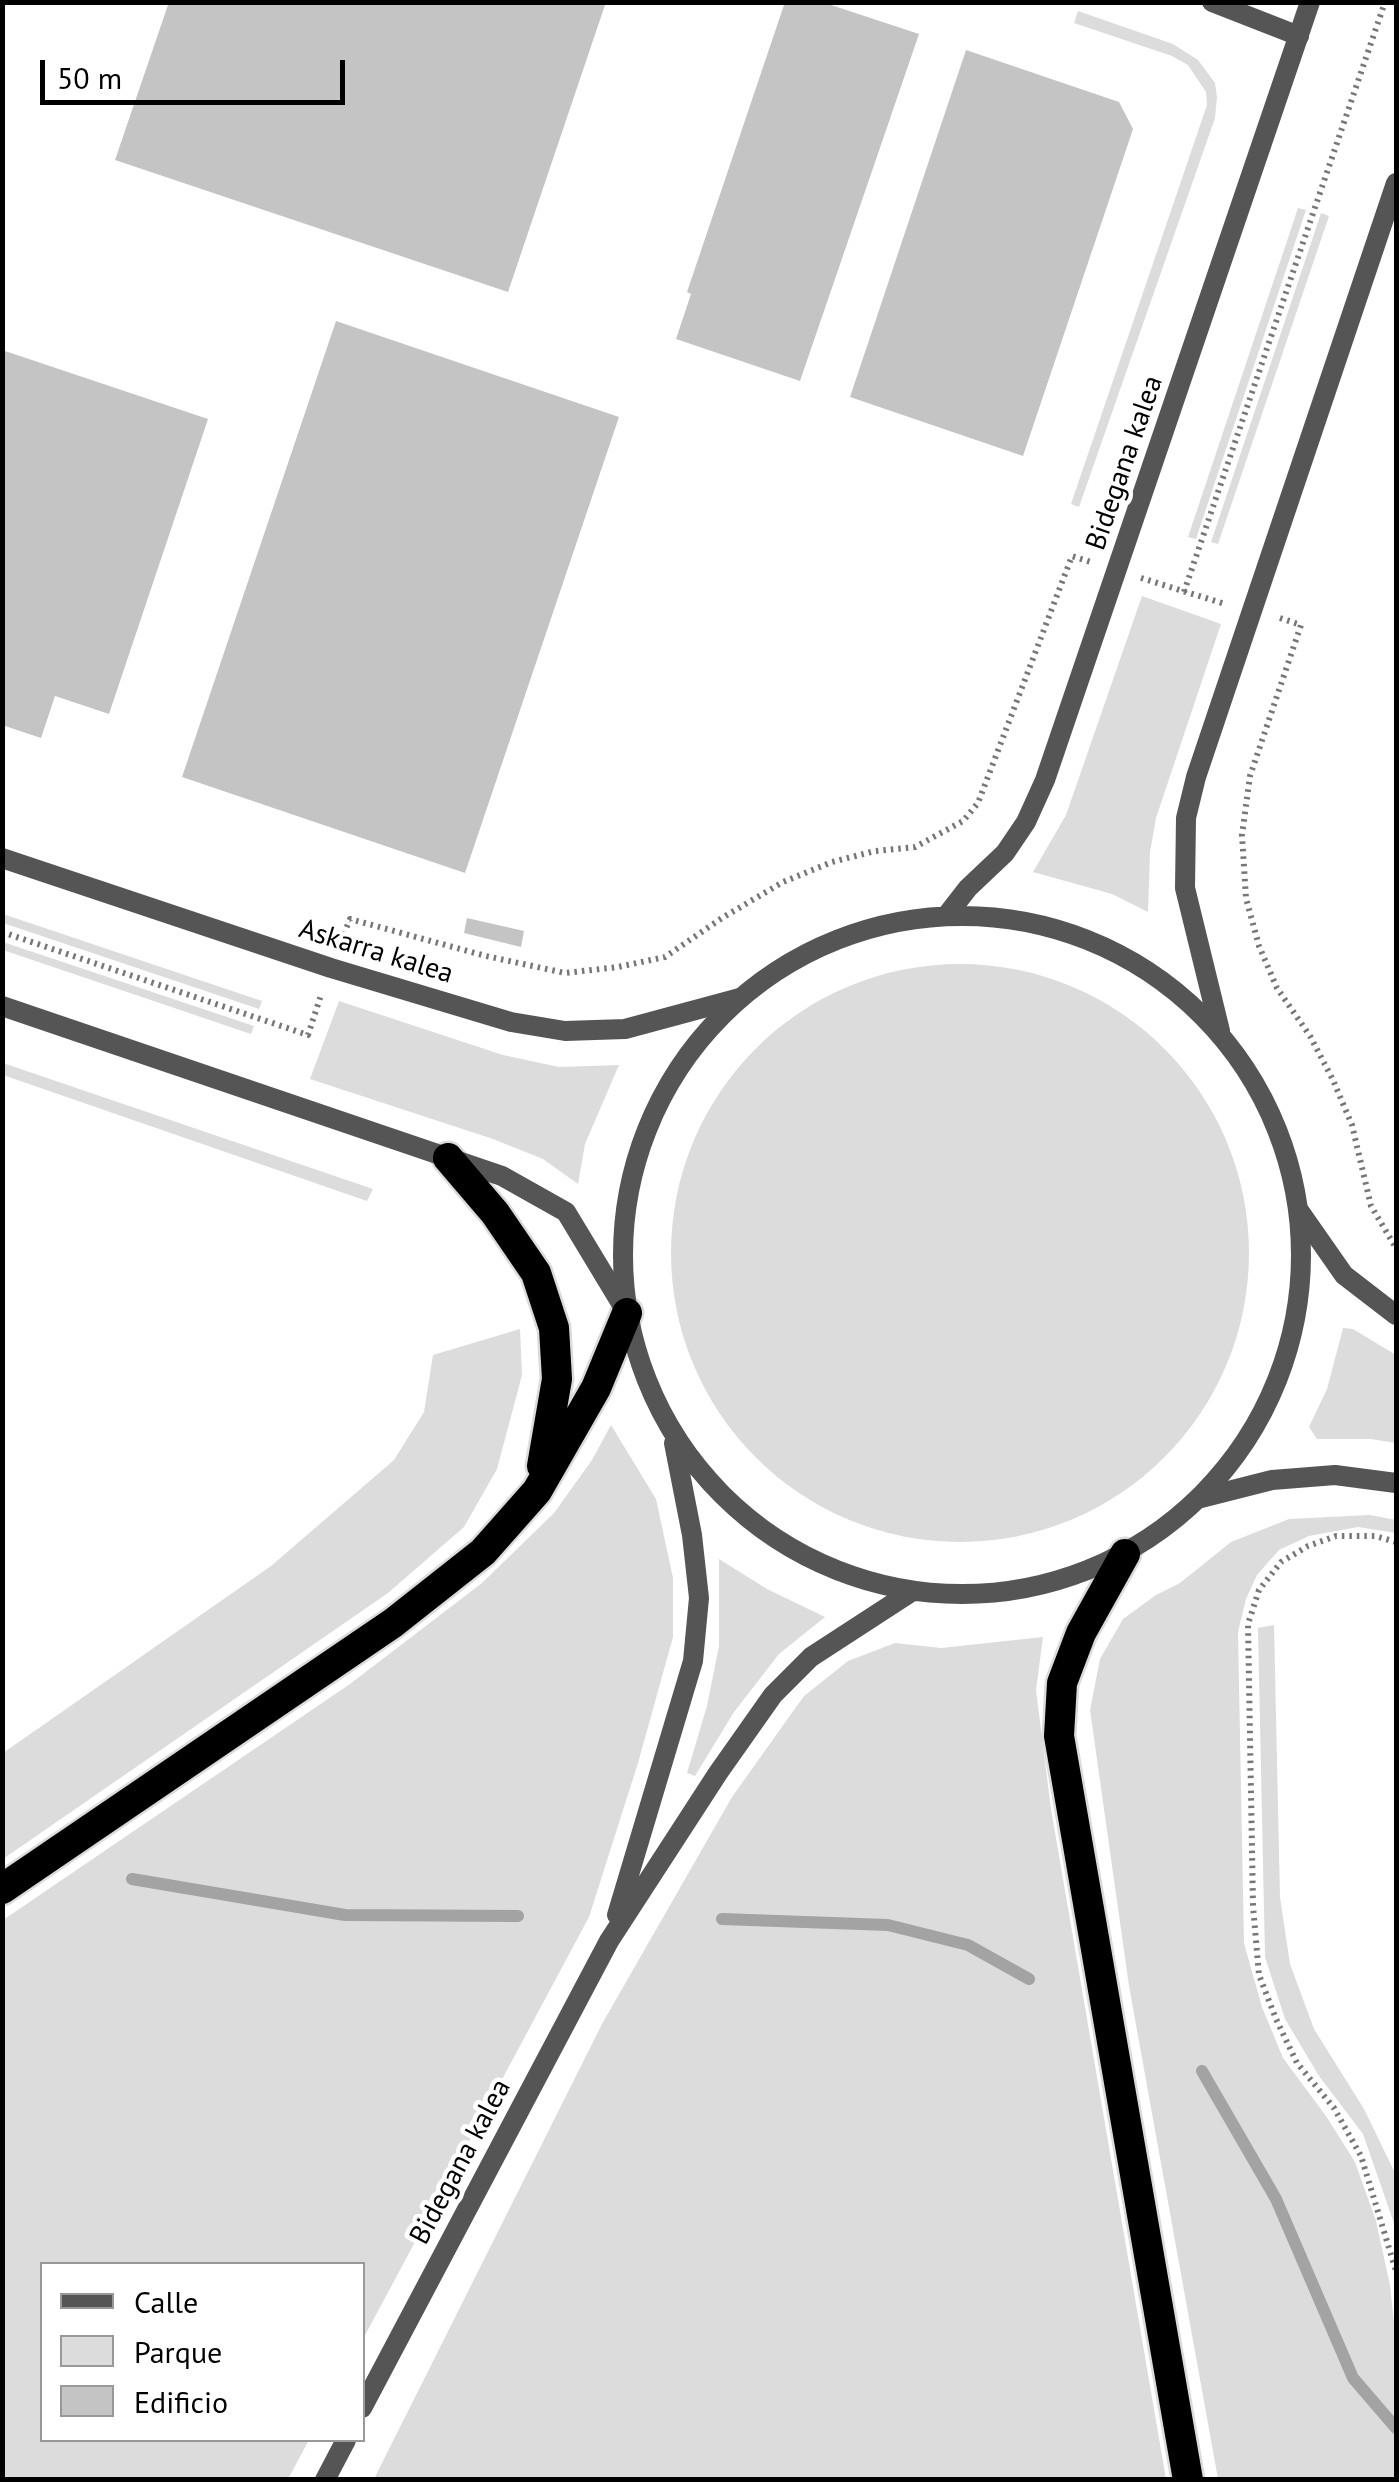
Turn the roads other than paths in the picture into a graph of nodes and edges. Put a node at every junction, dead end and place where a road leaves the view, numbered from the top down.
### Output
1 (1212, 2) edge
2 (1310, 2) edge
3 (1298, 36) junction
4 (1396, 183) edge
5 (2, 858) edge
6 (947, 915) junction
7 (740, 998) junction
8 (2, 1006) edge
9 (1220, 1033) junction
10 (448, 1158) junction
11 (1300, 1212) junction
12 (627, 1313) junction
13 (1396, 1315) edge
14 (672, 1434) junction
15 (1396, 1483) edge
16 (537, 1491) junction
17 (1201, 1498) junction
18 (1125, 1554) junction
19 (911, 1592) junction
20 (2, 1889) edge
21 (608, 1941) junction
22 (365, 2402) edge
23 (345, 2442) edge
24 (325, 2480) edge
25 (1188, 2480) edge

1 - 3 street
2 - 3 street, Bidegana kalea
3 - 6 street, Bidegana kalea
4 - 9 street
5 - 7 street, Askarra kalea
6 - 7 street
6 - 9 street
7 - 12 street
8 - 10 street
9 - 11 street
10 - 12 street
10 - 16 highway
11 - 13 street
11 - 17 street
12 - 14 street
12 - 16 highway
14 - 19 street
14 - 21 street, Bidegana kalea
15 - 17 street
16 - 20 highway
17 - 18 street
18 - 19 street
18 - 25 highway
19 - 21 street, Bidegana kalea
21 - 22 street, Bidegana kalea
23 - 24 street

